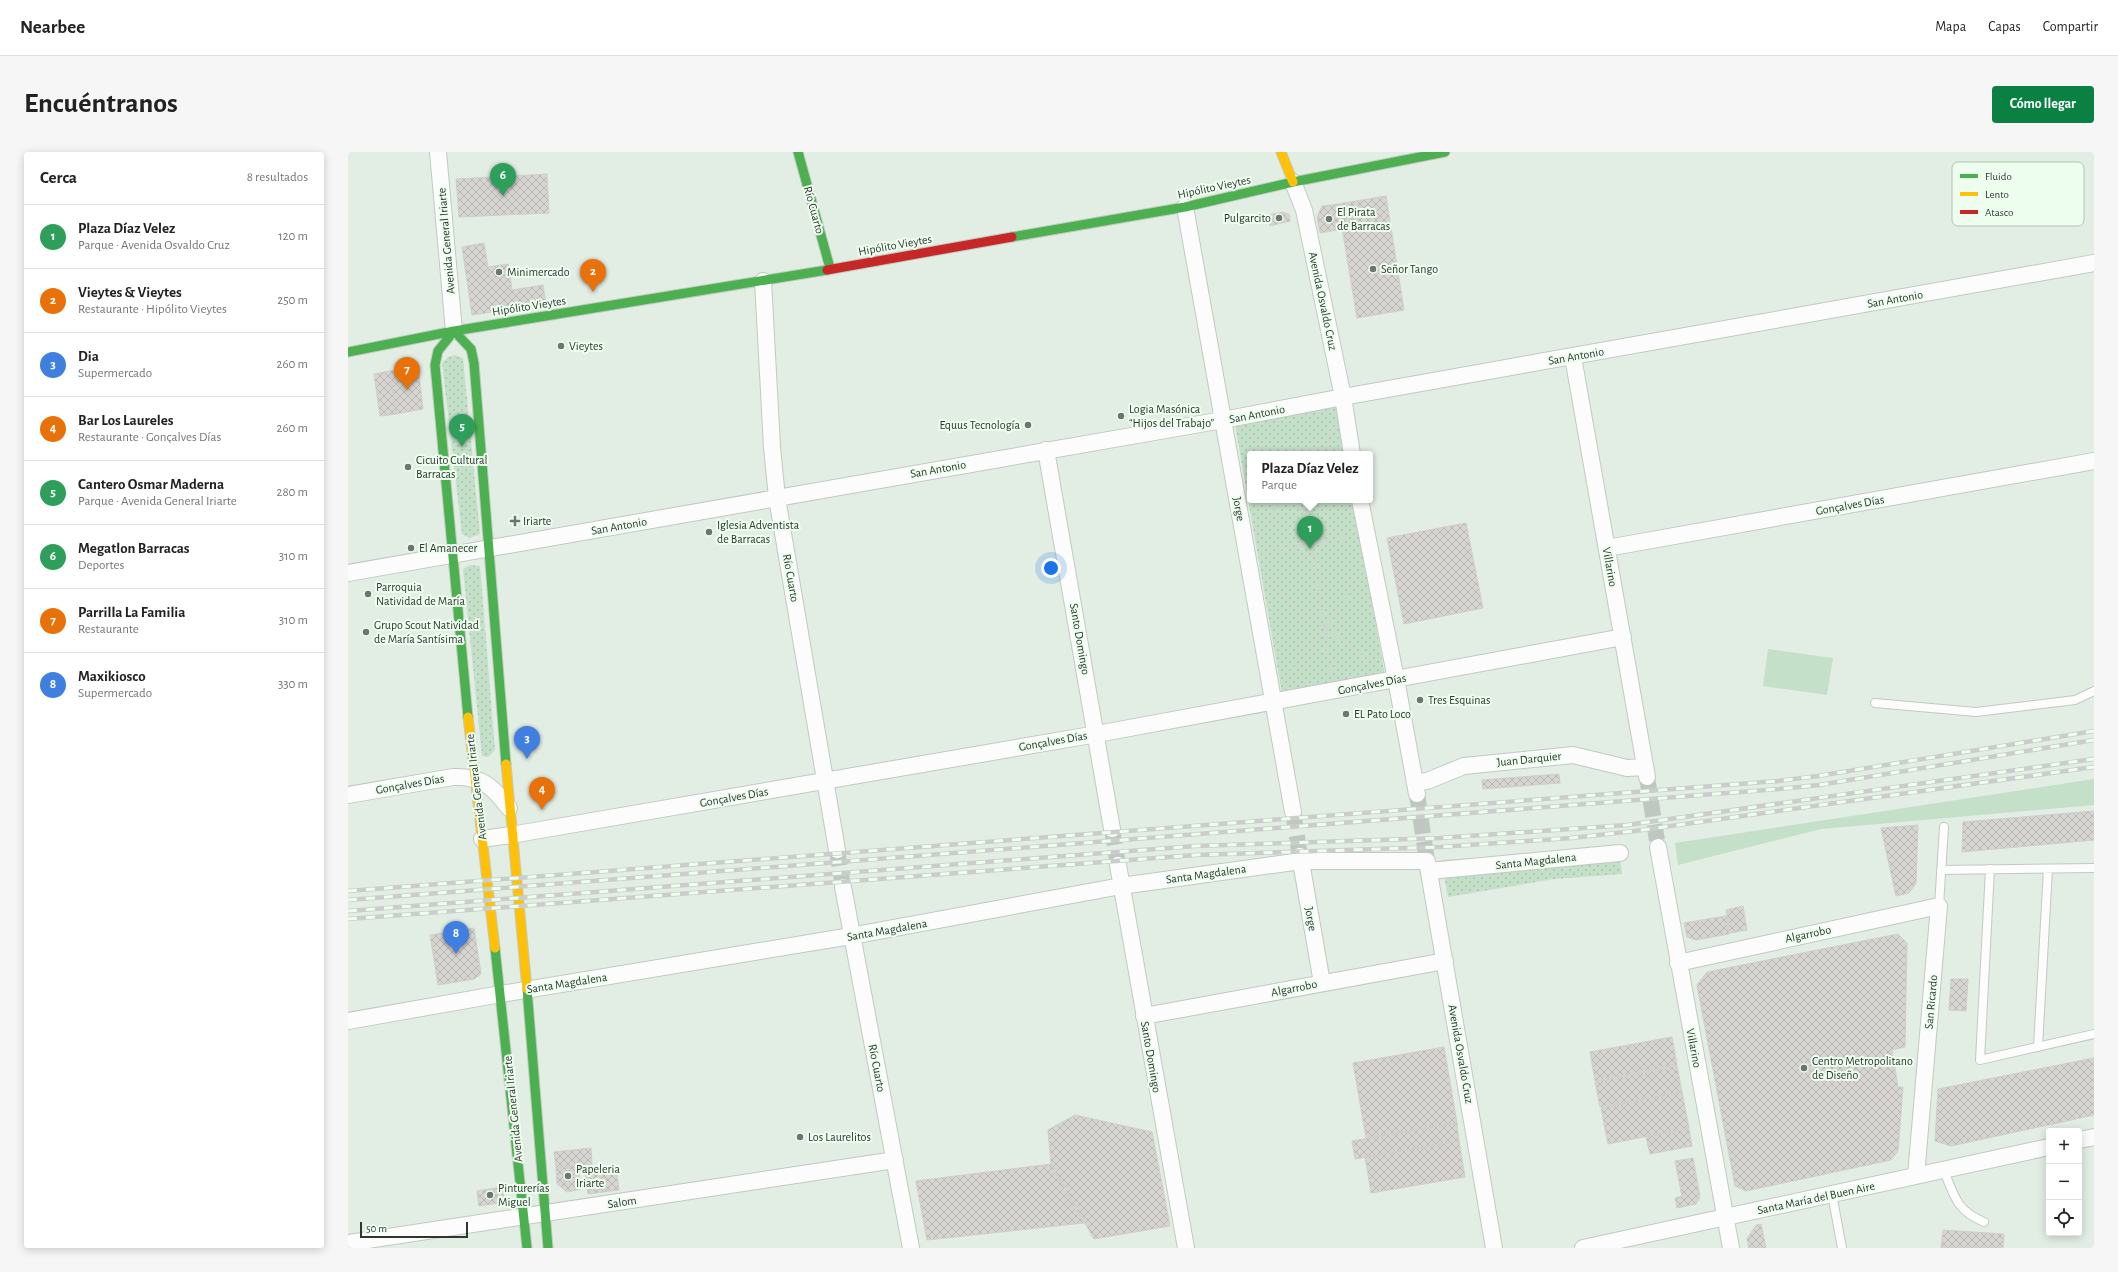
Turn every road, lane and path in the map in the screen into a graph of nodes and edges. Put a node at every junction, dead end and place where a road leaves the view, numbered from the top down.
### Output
1 (438, 152) edge
2 (798, 152) edge
3 (1281, 152) edge
4 (1445, 152) edge
5 (1299, 178) junction
6 (1185, 207) junction
7 (2094, 263) edge
8 (830, 268) junction
9 (763, 281) junction
10 (454, 331) junction
11 (348, 352) edge
12 (1573, 357) junction
13 (1343, 397) junction
14 (1223, 420) junction
15 (1244, 429) dead end
16 (1046, 450) junction
17 (1265, 451) edge
18 (1297, 451) edge
19 (1328, 451) edge
20 (1352, 451) edge
21 (2094, 461) edge
22 (777, 498) junction
23 (1276, 503) edge
24 (1295, 503) edge
25 (1307, 503) edge
26 (1361, 503) edge
27 (1277, 506) junction
28 (1366, 534) junction
29 (1313, 544) junction
30 (489, 548) junction
31 (1607, 548) junction
32 (1246, 551) junction
33 (453, 555) junction
34 (1371, 563) junction
35 (348, 573) edge
36 (1251, 578) junction
37 (1325, 629) junction
38 (1623, 637) junction
39 (1396, 679) junction
40 (2094, 690) edge
41 (1333, 691) junction
42 (1273, 702) junction
43 (1875, 703) dead end
44 (1097, 734) junction
45 (1646, 772) joint
46 (474, 778) junction
47 (825, 781) junction
48 (348, 795) edge
49 (509, 808) junction
50 (1292, 812) tunnel mouth
51 (1944, 827) dead end
52 (1112, 829) tunnel mouth
53 (512, 836) junction
54 (482, 839) junction
55 (1658, 847) tunnel mouth
56 (837, 850) tunnel mouth
57 (1620, 853) dead end
58 (1300, 858) junction
59 (1118, 866) tunnel mouth
60 (1428, 866) junction
61 (2094, 868) edge
62 (1990, 869) junction
63 (2048, 869) junction
64 (1941, 870) junction
65 (1122, 886) junction
66 (843, 887) tunnel mouth
67 (1939, 906) junction
68 (851, 936) junction
69 (1445, 961) junction
70 (1678, 963) junction
71 (1322, 983) junction
72 (527, 989) junction
73 (500, 994) junction
74 (1144, 1016) junction
75 (348, 1021) edge
76 (2094, 1034) edge
77 (2038, 1047) junction
78 (2094, 1137) edge
79 (2082, 1139) edge
80 (2046, 1148) edge
81 (895, 1160) junction
82 (1944, 1171) junction
83 (1916, 1176) junction
84 (1832, 1194) junction
85 (545, 1214) junction
86 (524, 1217) junction
87 (1725, 1217) junction
88 (1984, 1222) dead end
89 (348, 1243) edge
90 (527, 1248) edge
91 (548, 1248) edge
92 (911, 1248) edge
93 (1186, 1248) edge
94 (1494, 1248) edge
95 (1583, 1248) edge
96 (1731, 1248) edge
97 (1842, 1248) edge

1 - 10 street, Avenida General Iriarte
2 - 8 main road, Río Cuarto
3 - 5 main road, Avenida Osvaldo Cruz
4 - 5 main road, Hipólito Vieytes
5 - 6 main road, Hipólito Vieytes
5 - 13 street, Avenida Osvaldo Cruz
6 - 8 main road, Hipólito Vieytes
6 - 14 street, Jorge
7 - 12 street, San Antonio
8 - 9 main road, Hipólito Vieytes
9 - 10 main road, Hipólito Vieytes
9 - 22 street, Río Cuarto
10 - 11 main road, Hipólito Vieytes
10 - 30 main road, Avenida General Iriarte
10 - 33 main road, Avenida General Iriarte
12 - 13 street, San Antonio
12 - 31 street, Villarino
13 - 14 street, San Antonio
13 - 20 street, Avenida Osvaldo Cruz
14 - 16 street, San Antonio
14 - 32 street, Jorge
15 - 17 path
16 - 22 street, San Antonio
16 - 44 street, Santo Domingo
18 - 19 path
21 - 31 street, Gonçalves Días
22 - 30 street, San Antonio
22 - 47 street, Río Cuarto
23 - 27 path
24 - 27 path
25 - 29 path
26 - 28 street
27 - 32 path
28 - 29 path
28 - 34 street
29 - 32 path
29 - 37 path
30 - 33 street, San Antonio
30 - 49 main road, Avenida General Iriarte
31 - 38 street, Villarino
32 - 36 street, Jorge
33 - 35 street, San Antonio
33 - 46 main road, Avenida General Iriarte
34 - 37 path
34 - 39 street
36 - 37 path
36 - 42 street, Jorge
37 - 39 path
37 - 41 path
37 - 42 path
38 - 39 street, Gonçalves Días
38 - 45 street, Villarino
39 - 41 street, Gonçalves Días
39 - 45 street, Juan Darquier
40 - 43 lane
41 - 42 street, Gonçalves Días
42 - 44 street, Gonçalves Días
42 - 50 street, Jorge
44 - 47 street, Gonçalves Días
44 - 52 street, Santo Domingo
46 - 48 street, Gonçalves Días
46 - 49 street, Gonçalves Días
46 - 54 main road, Avenida General Iriarte
47 - 53 street, Gonçalves Días
47 - 56 street, Río Cuarto
49 - 53 main road, Avenida General Iriarte
51 - 64 lane, San Ricardo
53 - 54 street, Gonçalves Días
53 - 72 main road, Avenida General Iriarte
54 - 73 main road, Avenida General Iriarte
55 - 70 street, Villarino
57 - 60 street, Santa Magdalena
58 - 60 street, Santa Magdalena
58 - 65 street, Santa Magdalena
58 - 71 street, Jorge
59 - 65 street, Santo Domingo
60 - 69 street, Avenida Osvaldo Cruz
61 - 63 lane
62 - 63 lane
62 - 64 lane
62 - 77 lane
63 - 77 lane
64 - 67 lane, San Ricardo
65 - 68 street, Santa Magdalena
65 - 74 street, Santo Domingo
66 - 68 street, Río Cuarto
67 - 70 street, Algarrobo
67 - 83 street, San Ricardo
68 - 72 street, Santa Magdalena
68 - 81 street, Río Cuarto
69 - 71 street, Algarrobo
69 - 94 street, Avenida Osvaldo Cruz
70 - 87 street, Villarino
71 - 74 street, Algarrobo
72 - 73 street, Santa Magdalena
72 - 85 main road, Avenida General Iriarte
73 - 75 street, Santa Magdalena
73 - 86 main road, Avenida General Iriarte
74 - 93 street, Santo Domingo
76 - 77 lane
78 - 79 street
80 - 82 street, Santa María del Buen Aire
81 - 85 street, Salom
81 - 92 street, Río Cuarto
82 - 83 street, Santa María del Buen Aire
82 - 88 lane
83 - 84 street, Santa María del Buen Aire
84 - 87 street, Santa María del Buen Aire
84 - 97 lane
85 - 86 street, Salom
85 - 91 main road, Avenida General Iriarte
86 - 89 street, Salom
86 - 90 main road, Avenida General Iriarte
87 - 95 street, Santa María del Buen Aire
87 - 96 street, Villarino

